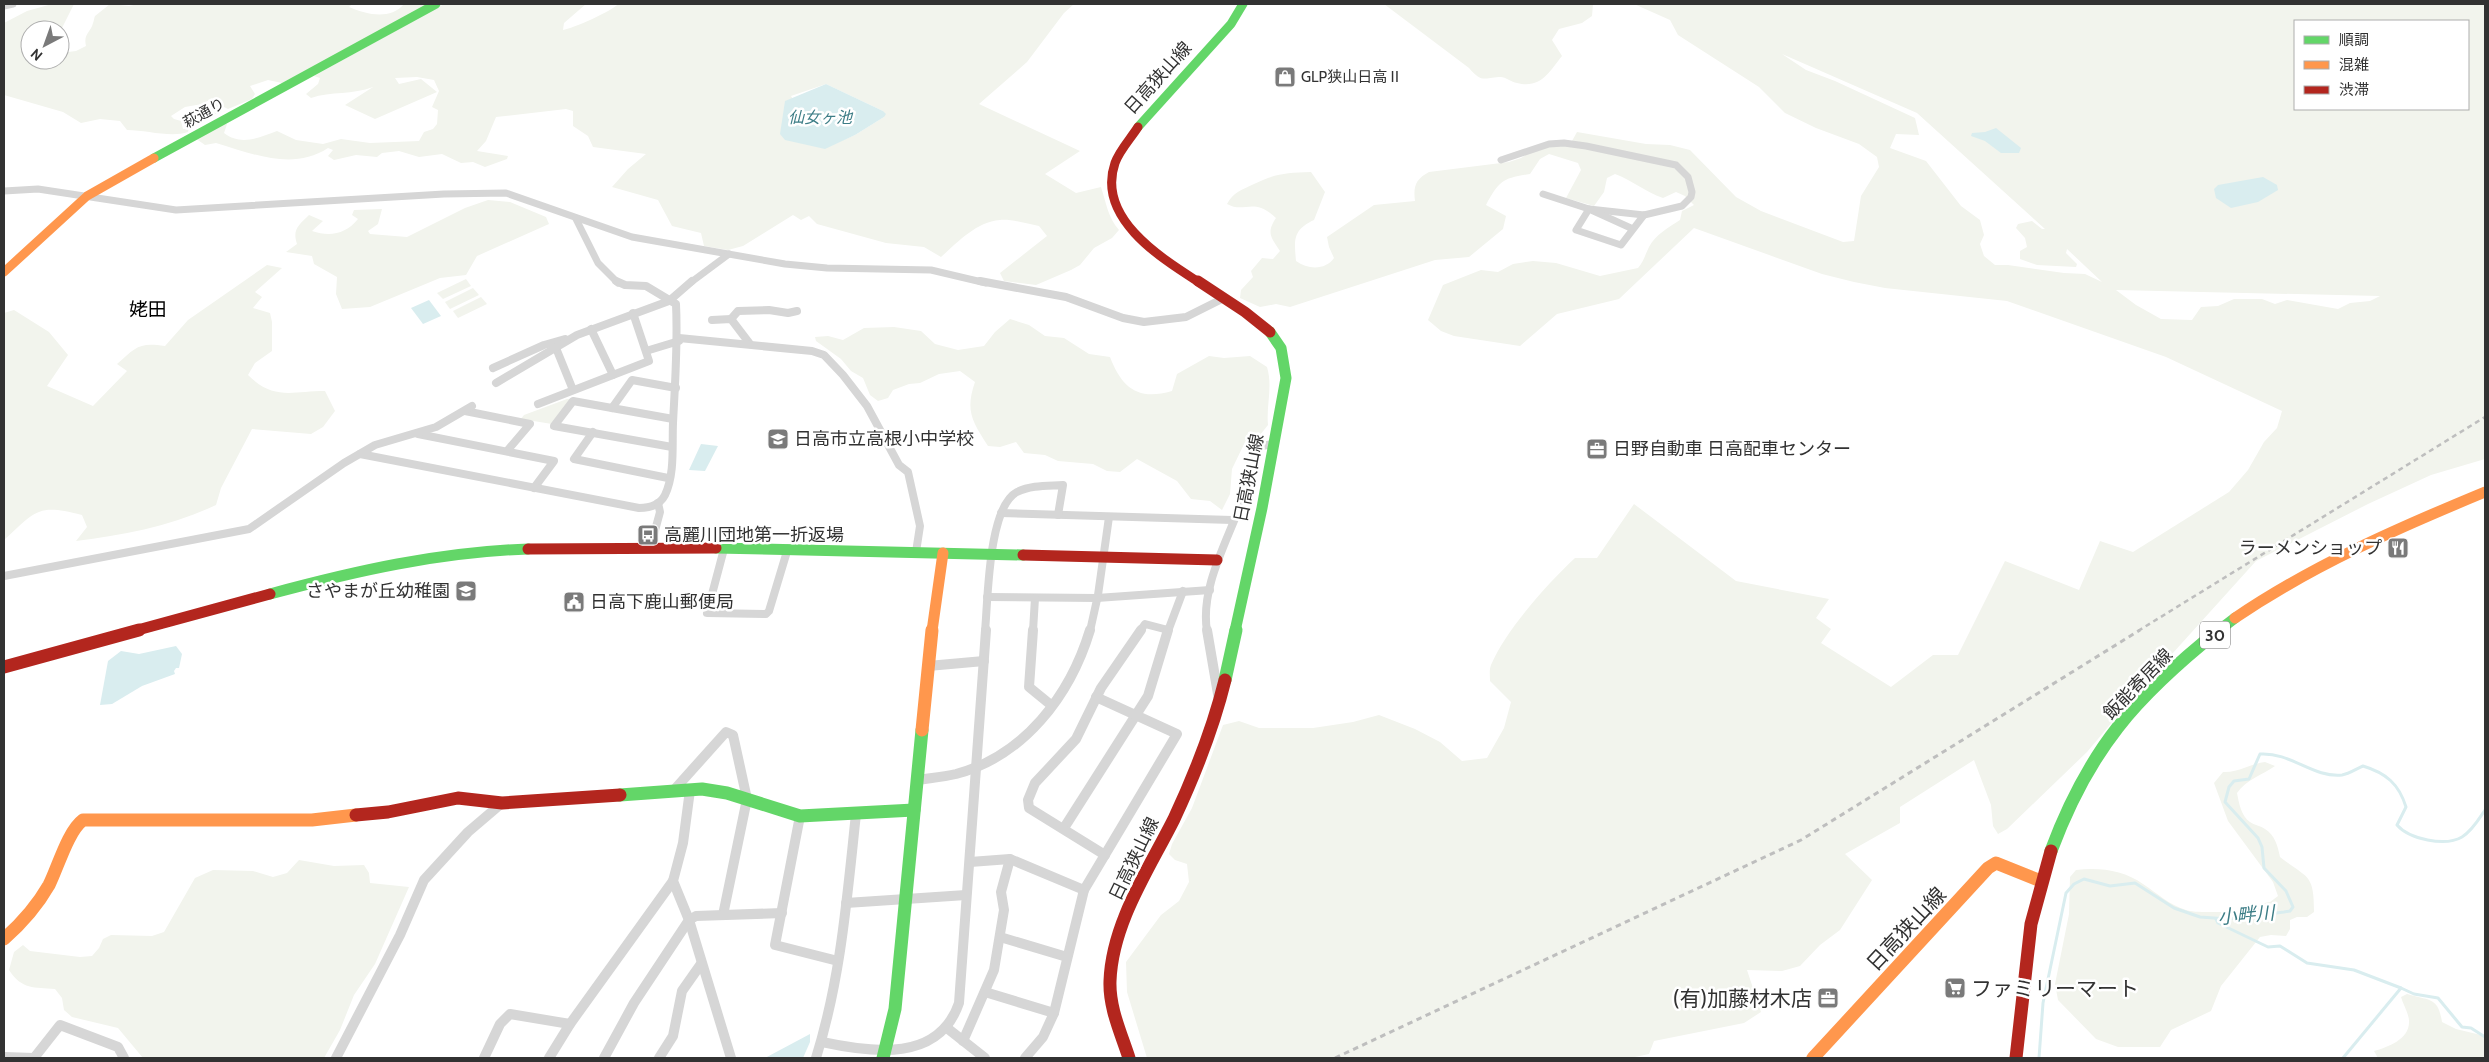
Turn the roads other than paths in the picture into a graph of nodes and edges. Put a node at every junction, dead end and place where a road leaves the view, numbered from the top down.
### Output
1 (13, 4) edge
2 (436, 4) edge
3 (1243, 4) edge
4 (4, 6) edge
5 (1502, 160) dead end
6 (4, 191) edge
7 (1543, 194) dead end
8 (86, 196) junction
9 (1589, 210) junction
10 (1617, 211) junction
11 (1644, 215) junction
12 (576, 219) junction
13 (1611, 219) junction
14 (1633, 229) junction
15 (729, 254) junction
16 (4, 272) edge
17 (1224, 298) junction
18 (669, 301) junction
19 (797, 311) dead end
20 (633, 312) junction
21 (731, 319) junction
22 (712, 320) dead end
23 (591, 329) junction
24 (577, 335) junction
25 (679, 340) junction
26 (750, 344) junction
27 (556, 348) junction
28 (646, 351) junction
29 (493, 368) dead end
30 (613, 375) junction
31 (496, 383) dead end
32 (676, 388) junction
33 (573, 390) junction
34 (538, 404) dead end
35 (612, 408) junction
36 (673, 419) junction
37 (592, 432) junction
38 (416, 434) junction
39 (1274, 444) junction
40 (672, 447) junction
41 (507, 451) junction
42 (360, 454) junction
43 (668, 478) junction
44 (534, 488) junction
45 (2485, 492) edge
46 (658, 503) junction
47 (1001, 513) junction
48 (1058, 515) junction
49 (1109, 517) junction
50 (1232, 520) junction
51 (788, 548) junction
52 (650, 549) junction
53 (724, 549) junction
54 (916, 552) junction
55 (943, 552) junction
56 (991, 554) junction
57 (1102, 558) junction
58 (1217, 560) junction
59 (4, 576) edge
60 (1210, 590) junction
61 (1183, 591) junction
62 (987, 597) junction
63 (1035, 598) junction
64 (1097, 598) junction
65 (1168, 630) junction
66 (984, 661) junction
67 (928, 666) junction
68 (4, 667) edge
69 (1096, 698) junction
70 (1051, 705) junction
71 (1220, 705) junction
72 (1137, 715) junction
73 (977, 766) junction
74 (918, 780) junction
75 (674, 790) junction
76 (690, 790) junction
77 (747, 799) junction
78 (502, 803) junction
79 (914, 810) junction
80 (856, 814) junction
81 (800, 816) junction
82 (1064, 828) junction
83 (1105, 855) junction
84 (1010, 859) junction
85 (970, 862) junction
86 (673, 881) junction
87 (2041, 881) junction
88 (1084, 890) junction
89 (966, 896) junction
90 (906, 900) junction
91 (846, 903) junction
92 (782, 913) junction
93 (723, 915) junction
94 (689, 920) junction
95 (1000, 937) junction
96 (4, 939) edge
97 (1067, 957) junction
98 (838, 961) junction
99 (702, 964) junction
100 (986, 992) junction
101 (1054, 1013) junction
102 (570, 1024) junction
103 (947, 1028) junction
104 (963, 1041) junction
105 (822, 1042) junction
106 (4, 1057) edge
107 (883, 1057) edge
108 (899, 1057) edge
109 (34, 1058) edge
110 (124, 1058) edge
111 (336, 1058) edge
112 (484, 1058) edge
113 (549, 1058) edge
114 (604, 1058) edge
115 (660, 1058) edge
116 (731, 1058) edge
117 (816, 1058) edge
118 (985, 1058) edge
119 (1025, 1058) edge
120 (1129, 1058) edge
121 (1813, 1058) edge
122 (2016, 1058) edge

1 - 4 street
2 - 8 street, 萩通り
3 - 17 street, 日高狭山線
5 - 11 street
6 - 8 street
7 - 9 street
8 - 12 street
8 - 16 street, 萩通り
9 - 10 street
9 - 13 street
9 - 14 street
10 - 11 street
10 - 13 street
11 - 14 street
12 - 15 street
12 - 18 street
13 - 14 street
15 - 17 street
15 - 18 street
17 - 39 street, 日高狭山線
18 - 20 street
18 - 25 street
19 - 21 street
20 - 23 street
20 - 28 street
21 - 22 street
21 - 26 street
23 - 24 street
23 - 30 street
24 - 27 street
24 - 29 street
25 - 26 street
25 - 28 street
25 - 32 street
26 - 54 street
27 - 31 street
27 - 33 street
28 - 30 street
30 - 33 street
32 - 35 street
32 - 36 street
33 - 34 street
35 - 36 street
35 - 37 street
36 - 40 street
37 - 40 street
37 - 43 street
38 - 41 street
38 - 41 street
38 - 42 street
39 - 50 street
39 - 71 street, 日高狭山線
40 - 43 street
41 - 44 street
42 - 44 street
42 - 59 street
43 - 46 street
44 - 46 street
45 - 87 street, 飯能寄居線 / 30
46 - 52 street
47 - 48 street
47 - 48 street
47 - 56 street
48 - 49 street
49 - 50 street
49 - 57 street
50 - 58 street
51 - 53 street
51 - 53 street
51 - 54 street
52 - 53 street
52 - 68 street
54 - 55 street
55 - 56 street
55 - 67 street
56 - 57 street
56 - 62 street
57 - 58 street
57 - 64 street
58 - 60 street
60 - 61 street
60 - 71 street
61 - 64 street
61 - 65 street
62 - 63 street
62 - 66 street
63 - 64 street
63 - 70 street
64 - 70 street
65 - 69 street
65 - 72 street
66 - 67 street
66 - 73 street
67 - 74 street
69 - 72 street
69 - 82 street
70 - 73 street
71 - 120 street, 日高狭山線
72 - 82 street
72 - 83 street
73 - 74 street
73 - 85 street
74 - 79 street
75 - 76 street
75 - 77 street
75 - 78 street
76 - 77 street
76 - 86 street
77 - 81 street
77 - 93 street
78 - 96 street
78 - 111 street
79 - 80 street
79 - 90 street
80 - 81 street
80 - 91 street
81 - 92 street
82 - 83 street
83 - 88 street
84 - 85 street
84 - 88 street
84 - 95 street
85 - 89 street
86 - 94 street
86 - 102 street
87 - 121 street, 日高狭山線
87 - 122 street, 飯能寄居線 / 30
88 - 97 street
89 - 90 street
89 - 103 street
90 - 91 street
90 - 107 street
91 - 98 street
92 - 93 street
92 - 98 street
93 - 94 street
94 - 99 street
94 - 114 street
95 - 97 street
95 - 100 street
97 - 101 street
98 - 105 street
99 - 115 street
99 - 116 street
100 - 101 street
100 - 104 street
101 - 119 street
102 - 112 street
102 - 113 street
103 - 104 street
103 - 108 street
104 - 118 street
105 - 107 street
105 - 117 street
106 - 109 street
107 - 108 street
109 - 110 street

